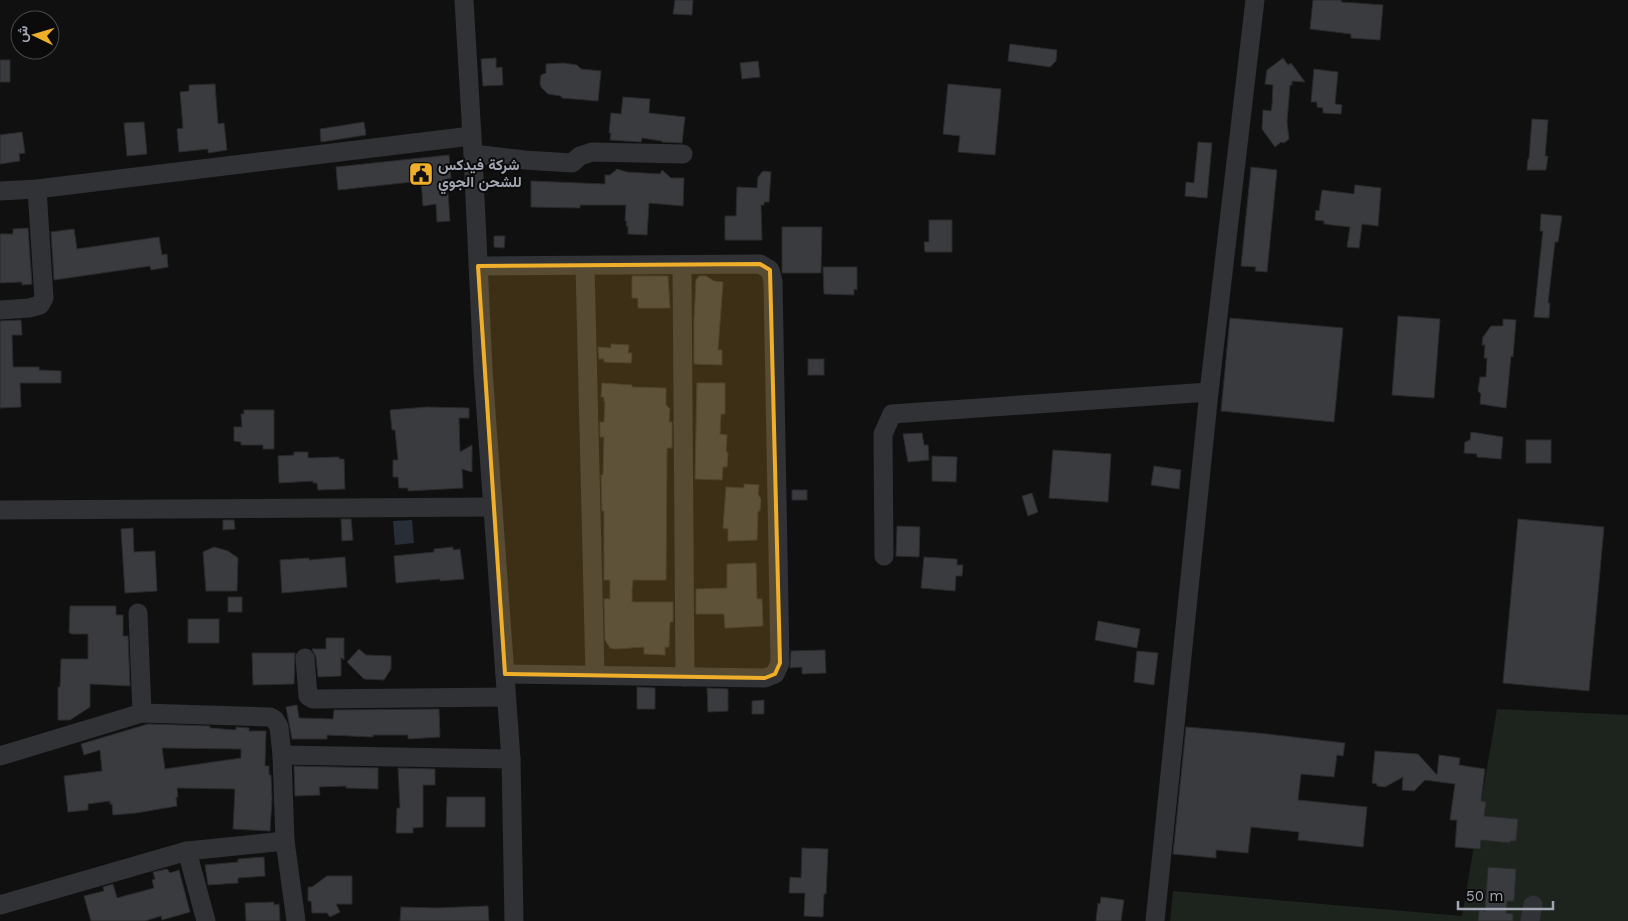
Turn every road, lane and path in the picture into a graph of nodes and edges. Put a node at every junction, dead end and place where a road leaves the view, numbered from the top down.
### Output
1 (464, 0) edge
2 (1255, 0) edge
3 (472, 145) junction
4 (682, 154) dead end
5 (37, 189) junction
6 (0, 192) edge
7 (682, 265) junction
8 (478, 266) junction
9 (585, 266) junction
10 (0, 310) edge
11 (1209, 392) junction
12 (493, 507) junction
13 (0, 510) edge
14 (884, 556) dead end
15 (138, 613) dead end
16 (305, 658) dead end
17 (505, 674) junction
18 (595, 676) junction
19 (686, 677) junction
20 (506, 697) junction
21 (142, 713) junction
22 (282, 755) junction
23 (0, 756) edge
24 (511, 759) junction
25 (285, 841) junction
26 (187, 851) junction
27 (0, 905) edge
28 (206, 921) edge
29 (296, 921) edge
30 (514, 921) edge
31 (1155, 921) edge

1 - 3 street
2 - 11 street
3 - 4 street
3 - 5 street
3 - 8 street
5 - 6 street
5 - 10 street
7 - 9 street
7 - 19 street
7 - 19 street
8 - 9 street
8 - 12 street
9 - 18 street
11 - 14 street
11 - 31 street
12 - 13 street
12 - 17 street
15 - 21 street
16 - 20 street
17 - 18 street
17 - 20 street
18 - 19 street
20 - 24 street
21 - 22 street
21 - 23 street
22 - 24 street
22 - 25 street
24 - 30 street
25 - 26 street
25 - 29 street
26 - 27 street
26 - 28 street

